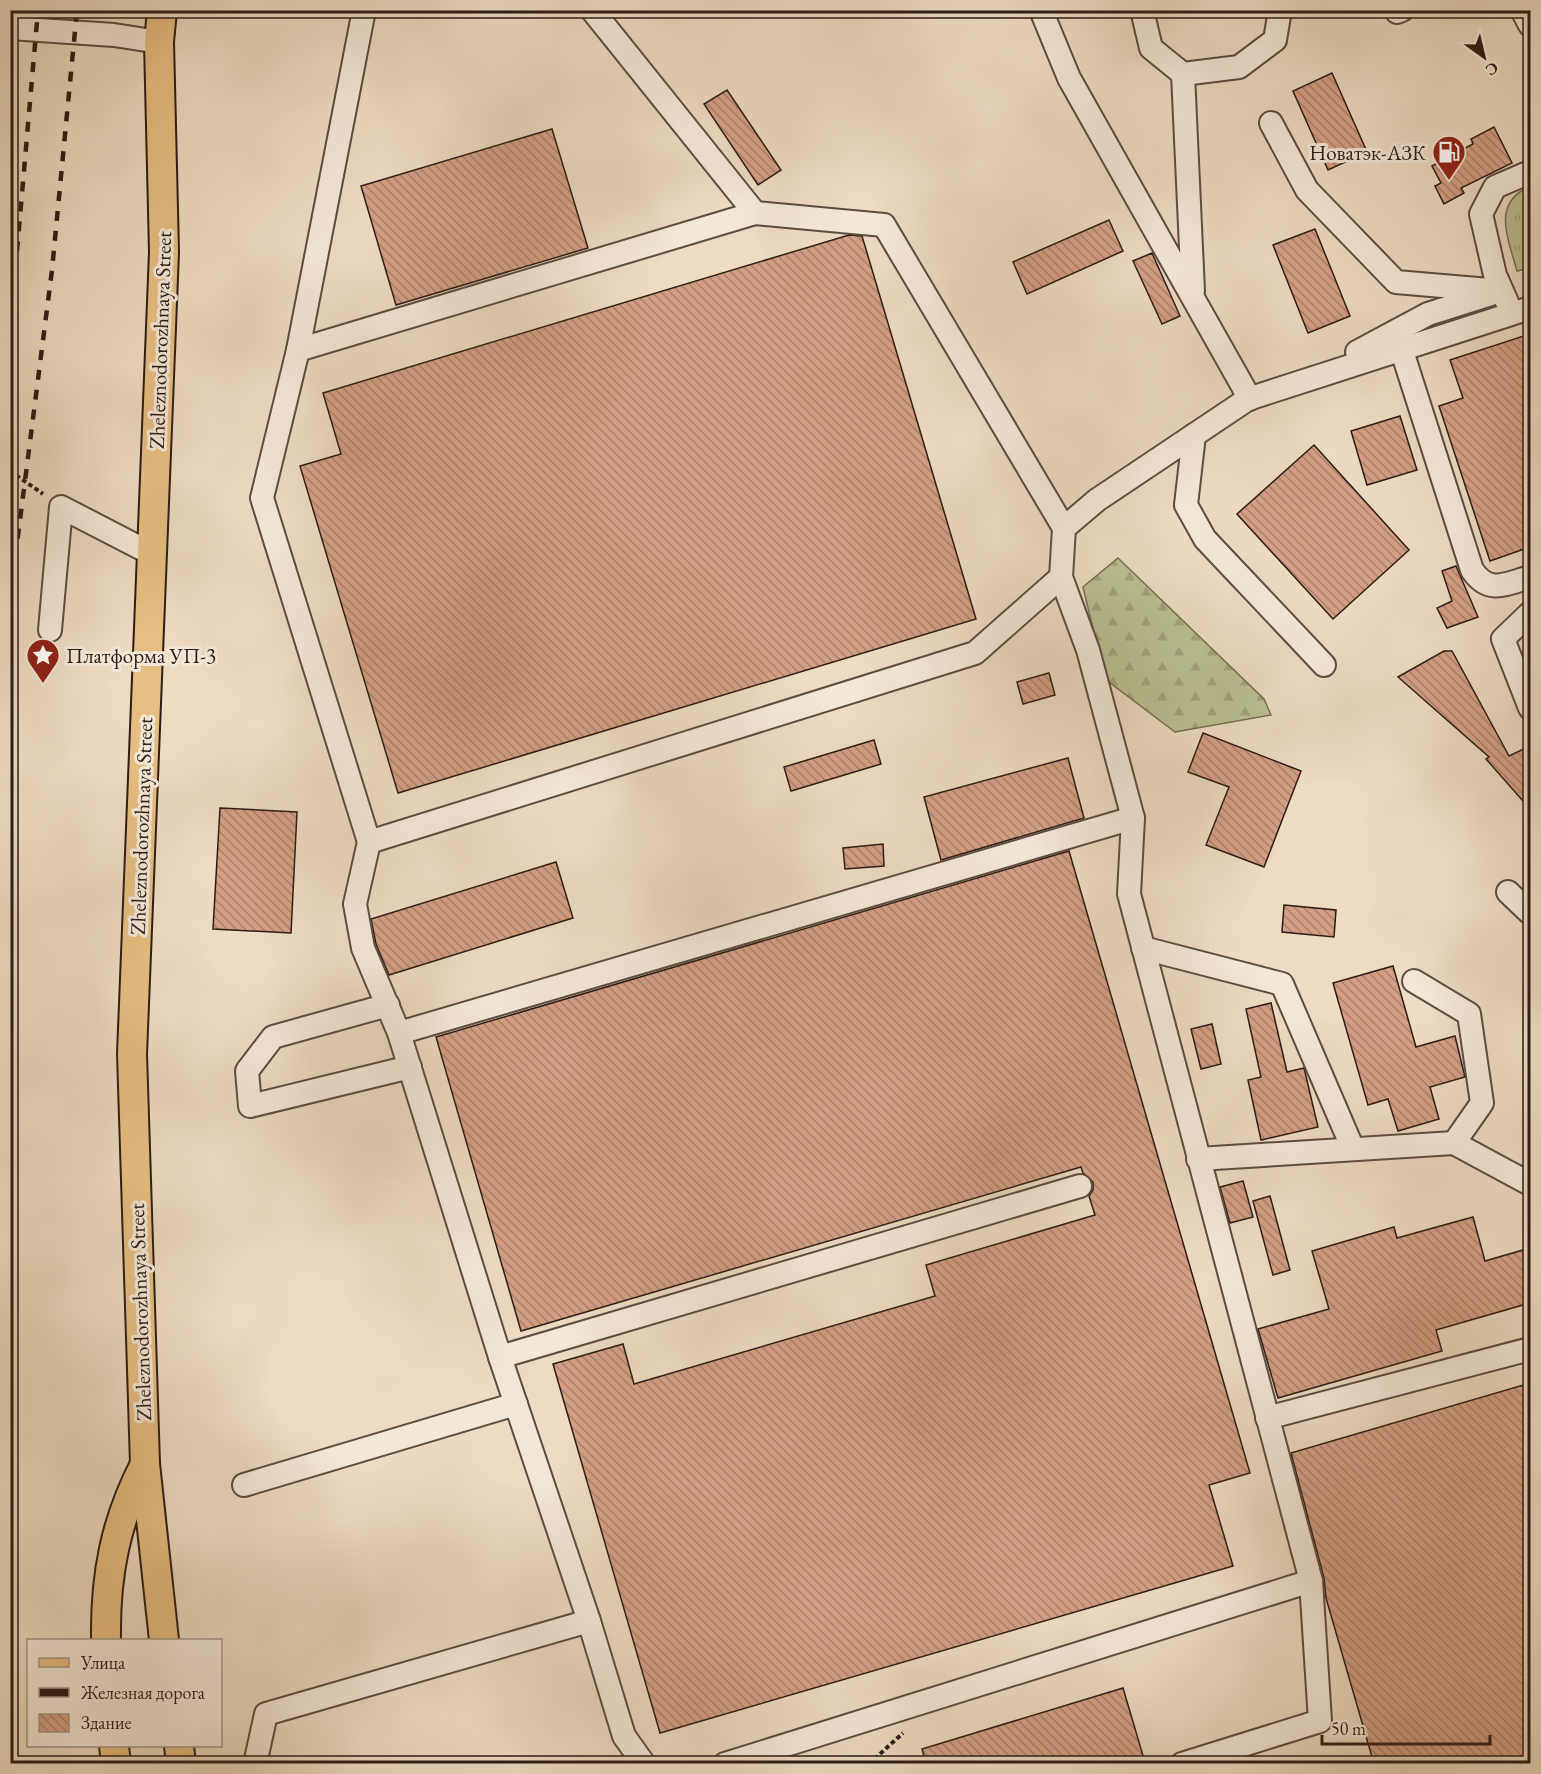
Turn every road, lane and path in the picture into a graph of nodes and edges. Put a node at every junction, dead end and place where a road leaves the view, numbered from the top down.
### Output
1 (162, 10) edge
2 (364, 10) edge
3 (592, 10) edge
4 (1041, 10) edge
5 (1143, 10) edge
6 (1280, 10) edge
7 (1522, 10) edge
8 (1530, 25) edge
9 (10, 28) edge
10 (159, 42) junction
11 (1183, 74) junction
12 (1271, 123) dead end
13 (1530, 172) edge
14 (755, 213) junction
15 (1501, 291) junction
16 (1193, 294) junction
17 (1522, 310) edge
18 (1401, 348) junction
19 (298, 350) junction
20 (1292, 386) junction
21 (1250, 399) junction
22 (1194, 435) junction
23 (10, 471) edge
24 (61, 507) junction
25 (1064, 528) junction
26 (152, 554) junction
27 (1061, 577) junction
28 (1530, 577) edge
29 (1530, 613) edge
30 (50, 630) dead end
31 (1324, 665) dead end
32 (1530, 708) edge
33 (1133, 818) junction
34 (369, 842) junction
35 (1508, 892) dead end
36 (1530, 913) edge
37 (1143, 948) junction
38 (1414, 981) dead end
39 (388, 1005) junction
40 (399, 1032) junction
41 (410, 1067) junction
42 (1454, 1143) junction
43 (1353, 1149) junction
44 (1198, 1159) junction
45 (1530, 1184) edge
46 (1080, 1186) dead end
47 (1530, 1349) edge
48 (500, 1357) junction
49 (516, 1404) junction
50 (1267, 1418) junction
51 (145, 1464) junction
52 (244, 1485) dead end
53 (1311, 1581) junction
54 (589, 1622) junction
55 (106, 1639) edge
56 (164, 1639) edge
57 (903, 1732) dead end
58 (114, 1747) edge
59 (178, 1747) edge
60 (116, 1764) edge
61 (182, 1764) edge
62 (255, 1764) edge
63 (644, 1764) edge
64 (725, 1764) edge
65 (868, 1764) edge
66 (1182, 1764) edge

1 - 10 main road, Zheleznodorozhnaya Street
2 - 19 street
3 - 14 street
4 - 16 street
5 - 11 street
6 - 11 street
7 - 8 street
9 - 10 street
10 - 26 main road, Zheleznodorozhnaya Street
11 - 16 street
12 - 15 street
13 - 15 street
14 - 19 street
14 - 25 street
15 - 17 street
15 - 20 street
16 - 21 street
17 - 18 street
18 - 20 street
18 - 28 street
19 - 34 street
20 - 21 street
21 - 22 street
22 - 25 street
22 - 31 street
23 - 24 path
24 - 26 street
24 - 30 street
25 - 27 street
26 - 51 main road, Zheleznodorozhnaya Street
27 - 33 street
27 - 34 street
29 - 32 street
33 - 37 street
33 - 40 street
34 - 39 street
35 - 36 street
37 - 43 street
37 - 44 street
38 - 42 street
39 - 40 street
39 - 41 street
40 - 41 street
41 - 48 street
42 - 43 street
42 - 45 street
43 - 44 street
44 - 50 street
46 - 48 street
47 - 50 street
48 - 49 street
49 - 52 street
49 - 54 street
50 - 53 street
51 - 55 main road
51 - 56 main road, Zheleznodorozhnaya Street
53 - 64 street
53 - 66 street
54 - 62 street
54 - 63 street
57 - 65 path
58 - 60 main road
59 - 61 main road

